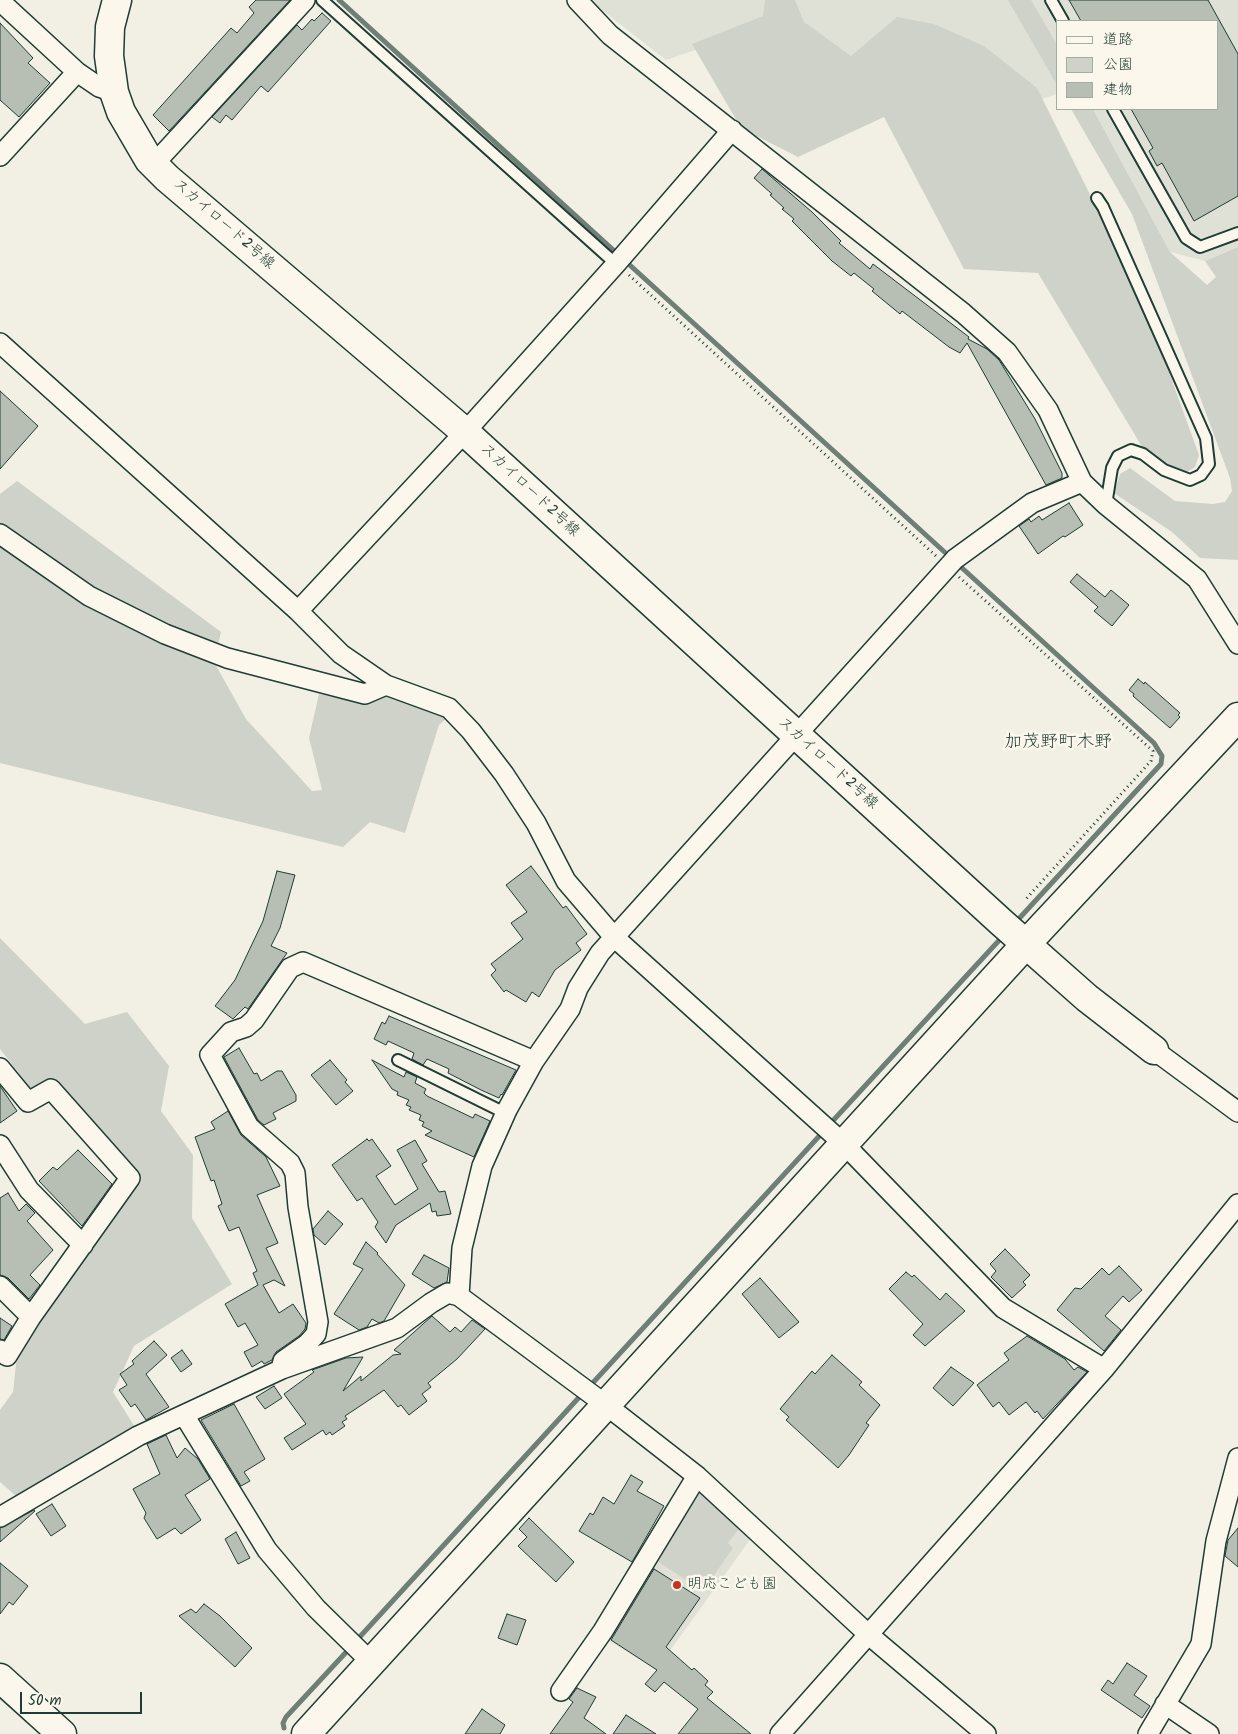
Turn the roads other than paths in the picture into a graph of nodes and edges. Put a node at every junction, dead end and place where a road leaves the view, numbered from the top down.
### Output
1 (117, 0) edge
2 (305, 0) edge
3 (322, 0) edge
4 (578, 0) edge
5 (1051, 0) edge
6 (0, 1) edge
7 (1062, 20) edge
8 (77, 72) junction
9 (114, 92) junction
10 (1114, 110) edge
11 (732, 130) junction
12 (0, 156) edge
13 (154, 164) junction
14 (1097, 198) dead end
15 (1238, 232) edge
16 (620, 260) junction
17 (0, 343) edge
18 (465, 432) junction
19 (1082, 482) junction
20 (1106, 505) junction
21 (0, 534) edge
22 (298, 611) junction
23 (1238, 644) edge
24 (386, 685) junction
25 (1238, 717) edge
26 (795, 736) junction
27 (1014, 934) junction
28 (614, 937) junction
29 (1154, 1050) joint
30 (398, 1060) dead end
31 (534, 1061) junction
32 (0, 1068) edge
33 (1238, 1112) edge
34 (505, 1113) junction
35 (833, 1134) junction
36 (0, 1145) edge
37 (1238, 1204) edge
38 (83, 1244) junction
39 (0, 1286) edge
40 (459, 1296) junction
41 (31, 1317) junction
42 (0, 1350) edge
43 (1104, 1369) junction
44 (282, 1370) junction
45 (592, 1395) junction
46 (184, 1415) junction
47 (1238, 1458) edge
48 (696, 1476) junction
49 (0, 1517) edge
50 (869, 1635) junction
51 (371, 1662) junction
52 (0, 1678) edge
53 (561, 1691) dead end
54 (1165, 1704) junction
55 (308, 1733) edge
56 (62, 1734) edge
57 (780, 1734) edge
58 (986, 1734) edge
59 (1148, 1734) edge
60 (1209, 1734) edge

1 - 9 street, スカイロード2号線
2 - 13 street
3 - 16 lane
4 - 11 street
5 - 7 lane
6 - 8 street
8 - 9 street
8 - 12 street
9 - 13 street, スカイロード2号線
10 - 15 lane
11 - 16 street
11 - 19 street
13 - 18 street, スカイロード2号線
14 - 20 lane
16 - 18 street
17 - 22 street
18 - 22 street
18 - 26 street, スカイロード2号線
19 - 20 street
19 - 26 street
20 - 23 street
21 - 24 street
22 - 24 street
24 - 28 street
25 - 27 street
26 - 27 street, スカイロード2号線
26 - 28 street
27 - 29 street, スカイロード2号線
27 - 35 street
28 - 31 street
28 - 35 street
29 - 33 street
30 - 34 lane
31 - 34 street
31 - 44 street
32 - 38 street
34 - 40 street
35 - 43 street
35 - 45 street
36 - 38 street
37 - 43 street
38 - 41 street
39 - 41 street
40 - 44 street
40 - 45 street
41 - 42 street
43 - 50 street
44 - 46 street
45 - 48 street
45 - 51 street
46 - 49 street
46 - 51 street
47 - 54 street
48 - 50 street
48 - 53 street
50 - 57 street
50 - 58 street
51 - 55 street
52 - 56 street
54 - 59 street
54 - 60 street

